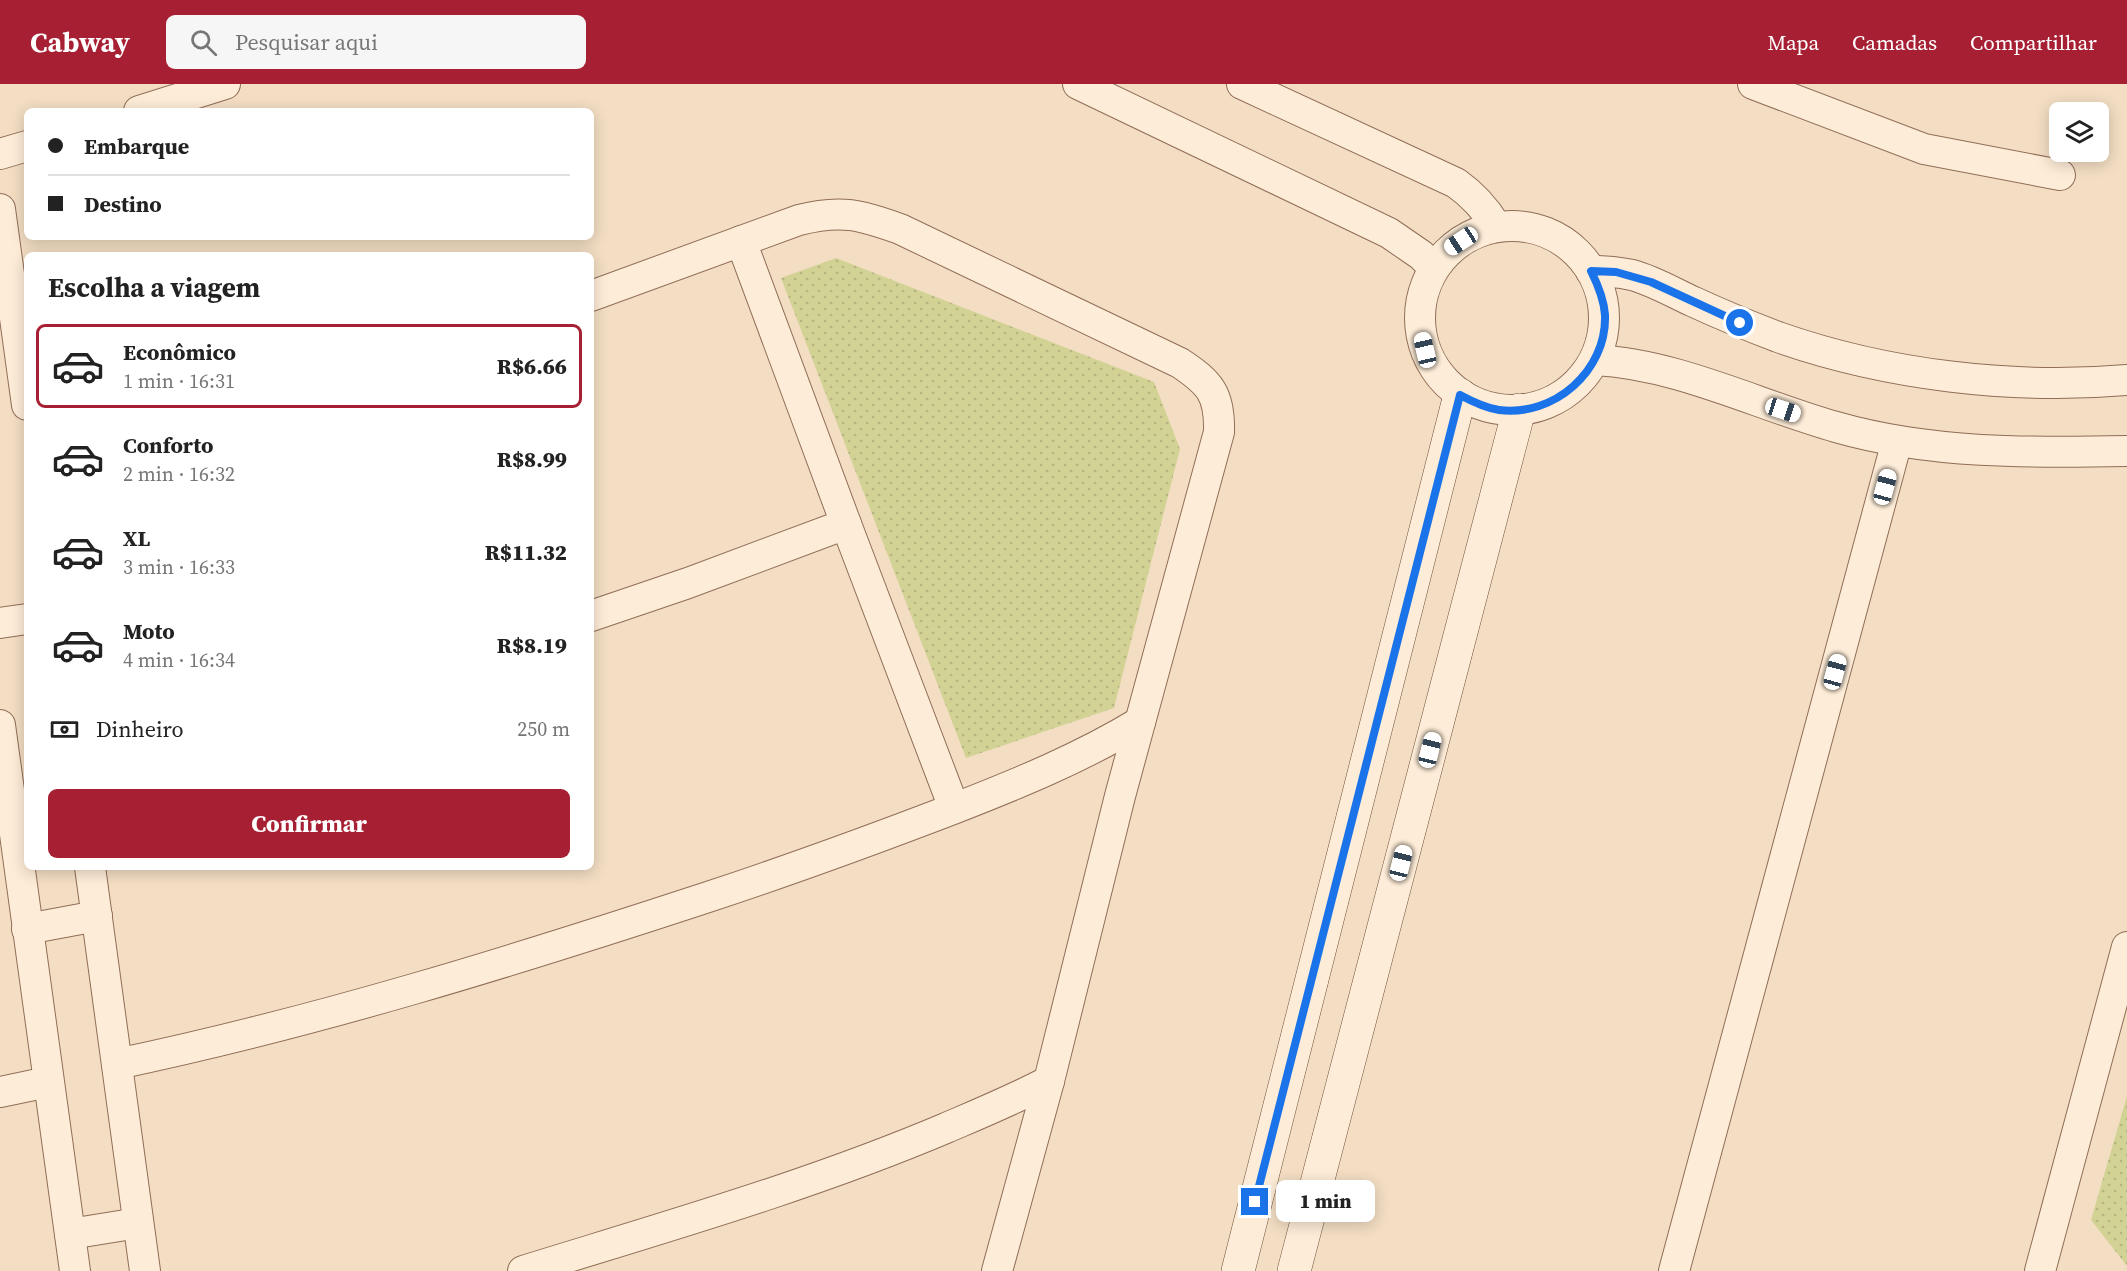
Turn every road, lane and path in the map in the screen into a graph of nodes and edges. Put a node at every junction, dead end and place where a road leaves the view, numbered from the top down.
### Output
1 (225, 84) edge
2 (1077, 84) edge
3 (1242, 84) edge
4 (1753, 84) edge
5 (149, 108) edge
6 (24, 147) edge
7 (0, 154) edge
8 (2060, 175) dead end
9 (0, 209) edge
10 (1496, 226) junction
11 (741, 241) junction
12 (1433, 267) junction
13 (1591, 271) junction
14 (594, 295) edge
15 (1595, 360) junction
16 (2127, 380) edge
17 (24, 383) edge
18 (1460, 395) junction
19 (1519, 411) junction
20 (1897, 441) junction
21 (2127, 452) edge
22 (846, 524) junction
23 (594, 615) edge
24 (24, 619) edge
25 (0, 623) edge
26 (1140, 722) junction
27 (0, 725) edge
28 (3, 782) edge
29 (954, 808) junction
30 (90, 870) edge
31 (97, 916) junction
32 (27, 929) junction
33 (2127, 946) edge
34 (117, 1064) junction
35 (1049, 1081) junction
36 (48, 1082) junction
37 (0, 1092) edge
38 (138, 1222) junction
39 (70, 1234) junction
40 (75, 1271) edge
41 (145, 1271) edge
42 (523, 1271) edge
43 (997, 1271) edge
44 (1238, 1271) edge
45 (1294, 1271) edge
46 (1674, 1271) edge
47 (2040, 1271) edge

1 - 5 street
2 - 12 street
3 - 10 street
4 - 8 street
6 - 7 street
9 - 17 street
10 - 12 street
10 - 13 street
11 - 14 street
11 - 22 street
11 - 26 street
12 - 18 street
13 - 15 street
13 - 16 street
15 - 19 street
15 - 20 street
18 - 19 street
18 - 44 street
19 - 45 street
20 - 21 street
20 - 46 street
22 - 23 street
22 - 29 street
24 - 25 street
26 - 29 street
26 - 35 street
27 - 28 street
28 - 32 street
29 - 34 street
30 - 31 street
31 - 32 street
31 - 34 street
32 - 36 street
33 - 47 street
34 - 38 street
35 - 42 street
35 - 43 street
36 - 37 street
36 - 39 street
38 - 39 street
38 - 41 street
39 - 40 street

